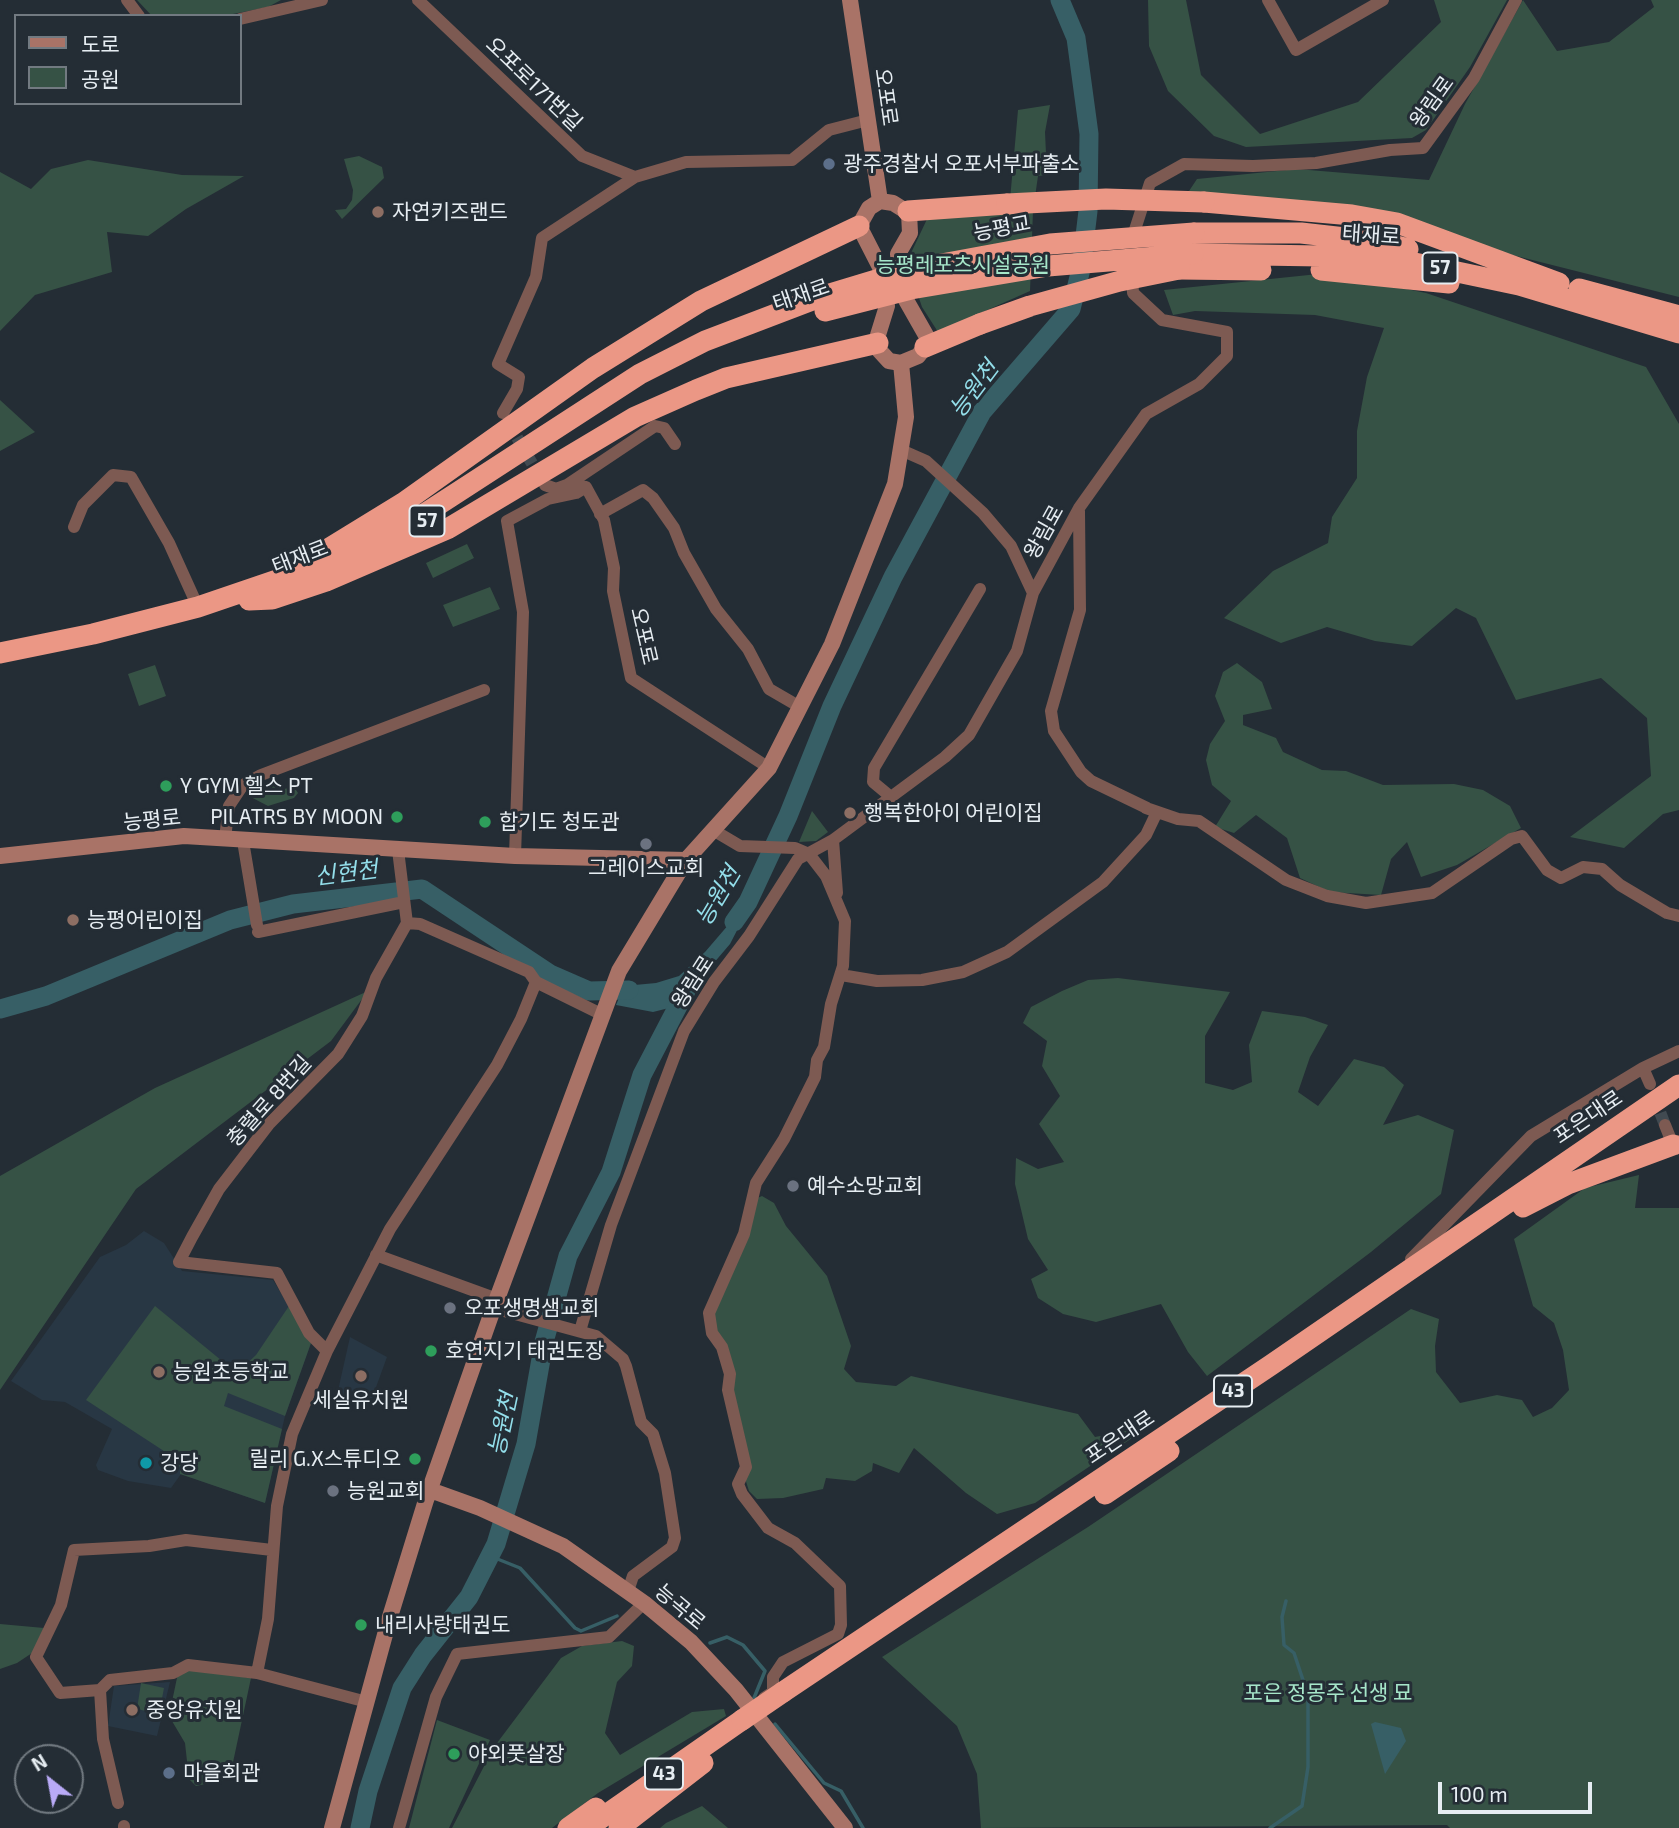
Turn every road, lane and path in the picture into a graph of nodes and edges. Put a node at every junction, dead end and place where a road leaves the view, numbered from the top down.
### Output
1 (322, 0) edge
2 (418, 0) edge
3 (850, 0) edge
4 (1268, 0) edge
5 (1383, 0) edge
6 (1516, 0) edge
7 (242, 19) edge
8 (868, 120) junction
9 (635, 177) junction
10 (880, 201) junction
11 (908, 211) junction
12 (859, 226) junction
13 (1189, 252) junction
14 (1560, 290) junction
15 (824, 304) joint
16 (1679, 316) edge
17 (1679, 333) edge
18 (878, 343) junction
19 (925, 347) junction
20 (901, 363) junction
21 (503, 412) dead end
22 (675, 444) dead end
23 (901, 450) junction
24 (545, 485) dead end
25 (567, 485) junction
26 (586, 487) junction
27 (1079, 508) junction
28 (600, 514) junction
29 (74, 527) dead end
30 (980, 589) dead end
31 (1033, 593) junction
32 (248, 596) junction
33 (198, 607) junction
34 (0, 653) edge
35 (0, 662) edge
36 (484, 691) dead end
37 (800, 707) junction
38 (769, 768) junction
39 (891, 797) junction
40 (1150, 809) junction
41 (713, 830) junction
42 (225, 838) junction
43 (833, 840) junction
44 (243, 841) junction
45 (398, 850) junction
46 (809, 854) junction
47 (0, 856) edge
48 (515, 856) junction
49 (686, 860) junction
50 (837, 897) junction
51 (403, 900) junction
52 (1679, 916) edge
53 (407, 923) junction
54 (841, 975) junction
55 (536, 982) junction
56 (603, 1015) junction
57 (1679, 1051) edge
58 (1643, 1068) junction
59 (1650, 1084) tunnel mouth
60 (1679, 1085) edge
61 (1679, 1100) edge
62 (1672, 1137) edge
63 (1524, 1207) junction
64 (376, 1255) junction
65 (1377, 1293) junction
66 (499, 1306) junction
67 (577, 1330) junction
68 (327, 1351) junction
69 (430, 1490) junction
70 (272, 1550) junction
71 (628, 1591) junction
72 (644, 1603) junction
73 (257, 1673) junction
74 (100, 1690) junction
75 (787, 1696) junction
76 (367, 1702) junction
77 (747, 1719) junction
78 (724, 1732) junction
79 (709, 1758) junction
80 (118, 1803) dead end
81 (332, 1828) edge
82 (399, 1828) edge
83 (568, 1828) edge
84 (587, 1828) edge
85 (609, 1828) edge
86 (619, 1828) edge
87 (845, 1828) edge

1 - 7 street
2 - 9 street, 오포로171번길
3 - 8 main road, 오포로
4 - 5 street
6 - 27 street, 왕림로
8 - 9 street
8 - 10 main road, 오포로
9 - 21 street
10 - 11 main road
10 - 12 main road
11 - 14 highway, bridge
11 - 19 main road
12 - 18 main road
12 - 32 highway
13 - 14 highway
13 - 14 highway, 태재로 / 57
13 - 15 highway, 능평교 / 57, bridge
13 - 19 highway, bridge
14 - 16 highway, 태재로 / 57
14 - 17 highway, 태재로 / 57
15 - 32 highway, 태재로 / 57
18 - 20 main road
18 - 32 highway
19 - 20 main road
20 - 23 main road
22 - 25 street
23 - 31 street
23 - 37 main road
24 - 25 street
25 - 26 street
26 - 28 street, 오포로
26 - 48 street
27 - 31 street, 왕림로
27 - 40 street
28 - 37 street
28 - 38 street, 오포로
29 - 33 street
30 - 39 street
31 - 39 street, 왕림로
32 - 33 highway, 태재로 / 57
32 - 35 highway, 태재로 / 57
33 - 34 highway, 태재로 / 57
36 - 42 street
37 - 38 main road
38 - 41 main road
39 - 43 street, 왕림로
40 - 52 street
40 - 54 street
41 - 46 street
41 - 49 main road
42 - 44 main road, 능평로
42 - 47 main road, 능평로
43 - 46 street, 왕림로
43 - 50 street
44 - 45 main road, 능평로
44 - 51 street
45 - 48 main road, 능평로
45 - 51 street
46 - 50 street
46 - 67 street, 왕림로
48 - 49 main road, 능평로
49 - 56 main road
50 - 54 street
51 - 53 street
53 - 55 street
53 - 68 street, 충렬로 8번길
54 - 77 street
55 - 56 street
55 - 64 street
56 - 66 main road
57 - 58 street
58 - 59 street
58 - 65 street
60 - 65 highway, 포은대로 / 43
61 - 63 highway, 포은대로 / 43
62 - 63 highway
63 - 75 highway, 포은대로 / 43
64 - 66 street
64 - 68 street
65 - 75 highway, 포은대로 / 43
66 - 67 street
66 - 69 main road
67 - 71 street
68 - 70 street
69 - 71 main road, 능곡로
69 - 76 main road
70 - 73 street
70 - 74 street
71 - 72 main road, 능곡로
72 - 77 main road, 능곡로
72 - 82 street
73 - 74 street
73 - 76 street
74 - 80 street
75 - 77 highway, 43
76 - 81 main road
77 - 78 highway, 43
77 - 79 highway, 43
77 - 87 main road, 능곡로
78 - 83 highway
78 - 84 highway, 43
79 - 85 highway, 43
79 - 86 highway

